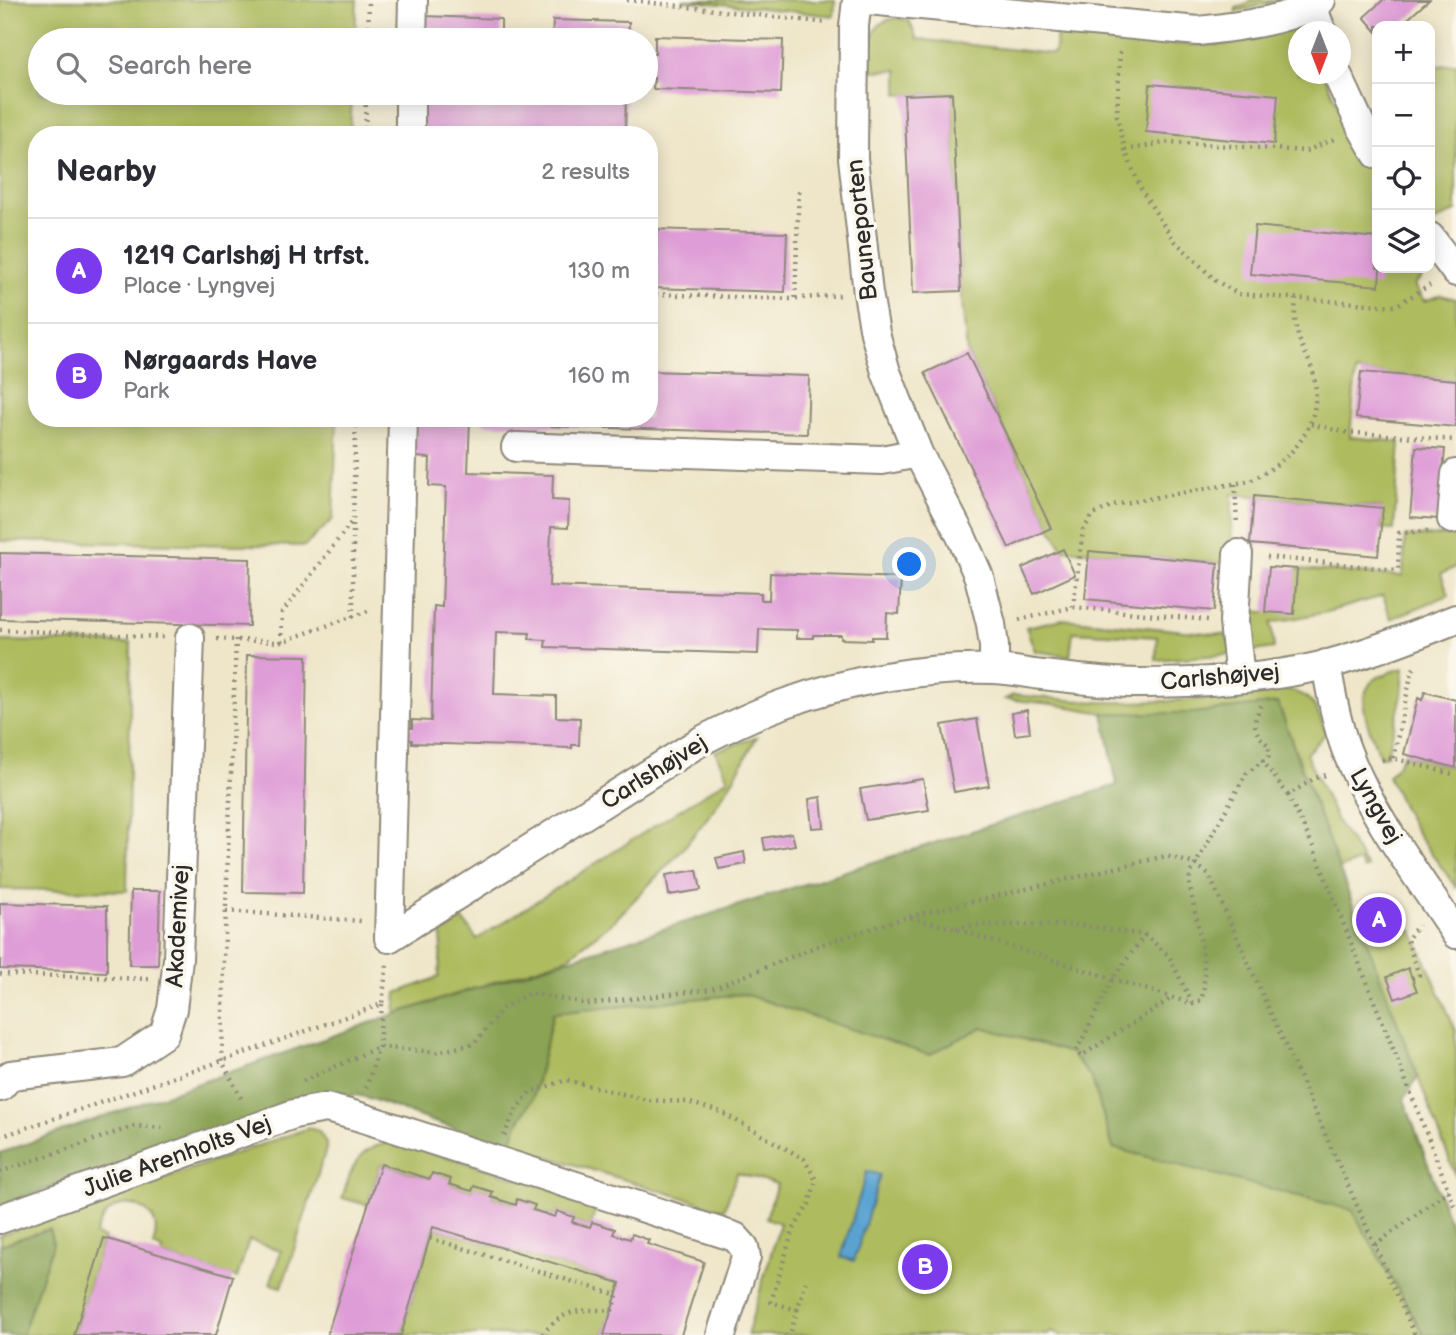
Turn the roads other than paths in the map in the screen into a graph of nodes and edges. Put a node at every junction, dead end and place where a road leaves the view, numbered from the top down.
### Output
1 (412, 0) edge
2 (868, 0) edge
3 (1318, 12) edge
4 (856, 13) edge
5 (412, 28) edge
6 (1342, 84) edge
7 (411, 105) edge
8 (410, 126) edge
9 (1373, 147) edge
10 (1435, 244) edge
11 (1455, 271) edge
12 (403, 427) edge
13 (516, 447) dead end
14 (918, 453) junction
15 (1456, 474) edge
16 (1452, 519) road end
17 (1238, 554) road end
18 (1456, 619) edge
19 (190, 638) dead end
20 (1326, 664) junction
21 (994, 669) junction
22 (1252, 677) junction
23 (1456, 934) edge
24 (0, 1087) edge
25 (0, 1219) edge
26 (721, 1335) edge

1 - 5 street
2 - 3 street
4 - 14 street, Bauneporten
6 - 9 street
7 - 8 street
10 - 11 street
12 - 21 street, Carlshøjvej
13 - 14 street
14 - 21 street, Bauneporten
15 - 16 street
17 - 22 street
18 - 20 street, Carlshøjvej
19 - 24 street, Akademivej
20 - 22 street, Carlshøjvej
20 - 23 street, Lyngvej
21 - 22 street, Carlshøjvej
25 - 26 street, Julie Arenholts Vej

